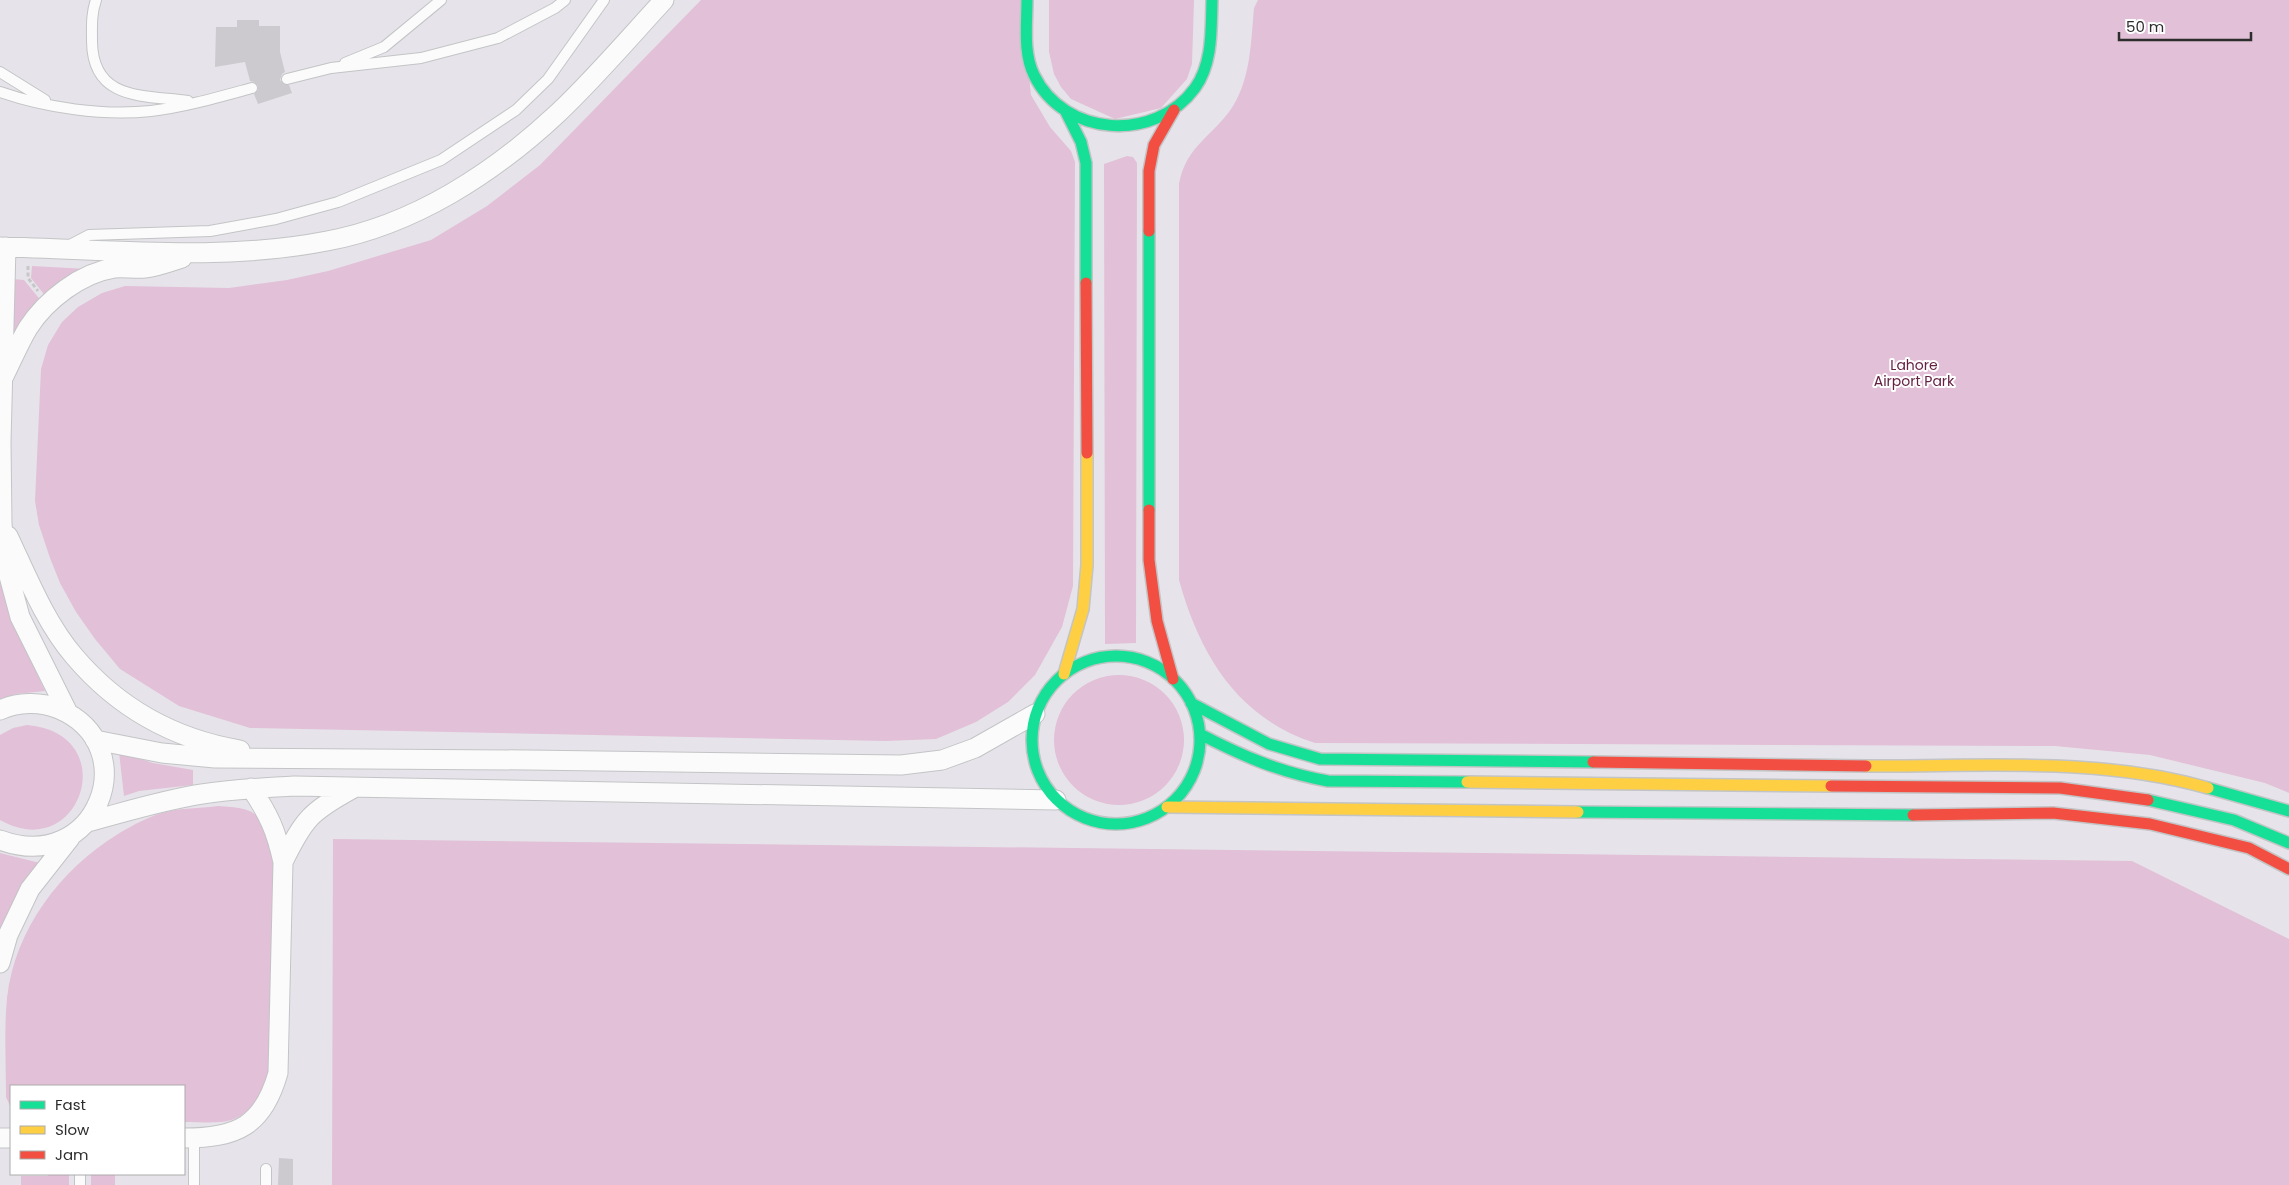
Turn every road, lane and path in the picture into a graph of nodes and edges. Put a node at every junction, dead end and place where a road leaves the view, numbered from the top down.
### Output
1 (96, 0) edge
2 (441, 0) edge
3 (565, 0) edge
4 (604, 0) edge
5 (664, 0) edge
6 (1027, 0) edge
7 (1213, 1) edge
8 (331, 68) junction
9 (0, 72) edge
10 (287, 79) dead end
11 (252, 88) dead end
12 (0, 92) edge
13 (197, 102) junction
14 (52, 104) junction
15 (1065, 110) junction
16 (1174, 110) junction
17 (3, 247) edge
18 (28, 248) junction
19 (64, 249) junction
20 (202, 253) junction
21 (48, 304) junction
22 (1, 383) edge
23 (2, 524) junction
24 (1064, 674) junction
25 (1173, 679) junction
26 (1191, 703) junction
27 (0, 710) edge
28 (68, 712) junction
29 (1035, 714) junction
30 (1200, 734) junction
31 (95, 740) junction
32 (294, 759) junction
33 (251, 788) junction
34 (353, 789) junction
35 (1056, 800) junction
36 (1167, 807) junction
37 (2289, 811) edge
38 (87, 822) junction
39 (72, 835) junction
40 (0, 840) edge
41 (2289, 843) edge
42 (283, 862) junction
43 (2289, 869) edge
44 (0, 963) edge
45 (189, 1138) edge
46 (266, 1169) dead end
47 (194, 1185) edge
48 (266, 1185) edge

1 - 13 lane
2 - 8 lane
3 - 8 lane
4 - 19 lane
5 - 20 street
6 - 15 street
7 - 16 street
8 - 10 lane
9 - 14 lane
11 - 13 lane
12 - 14 lane
13 - 14 lane
15 - 16 street
15 - 24 street
16 - 25 street
17 - 18 street
17 - 22 street
18 - 19 street
18 - 21 path
19 - 20 street
20 - 21 street
21 - 22 street
22 - 23 street
23 - 28 street
23 - 32 street
24 - 25 street
24 - 29 street
25 - 26 street
26 - 30 street
26 - 37 street
27 - 28 street
28 - 31 street
29 - 32 street
29 - 35 street
30 - 36 street
30 - 41 street
31 - 32 street
31 - 38 street
33 - 34 street
33 - 38 street
33 - 42 street
34 - 35 street
34 - 42 street
35 - 36 street
36 - 43 street
38 - 39 street
39 - 40 street
39 - 44 street
42 - 45 street
45 - 47 lane
46 - 48 lane

